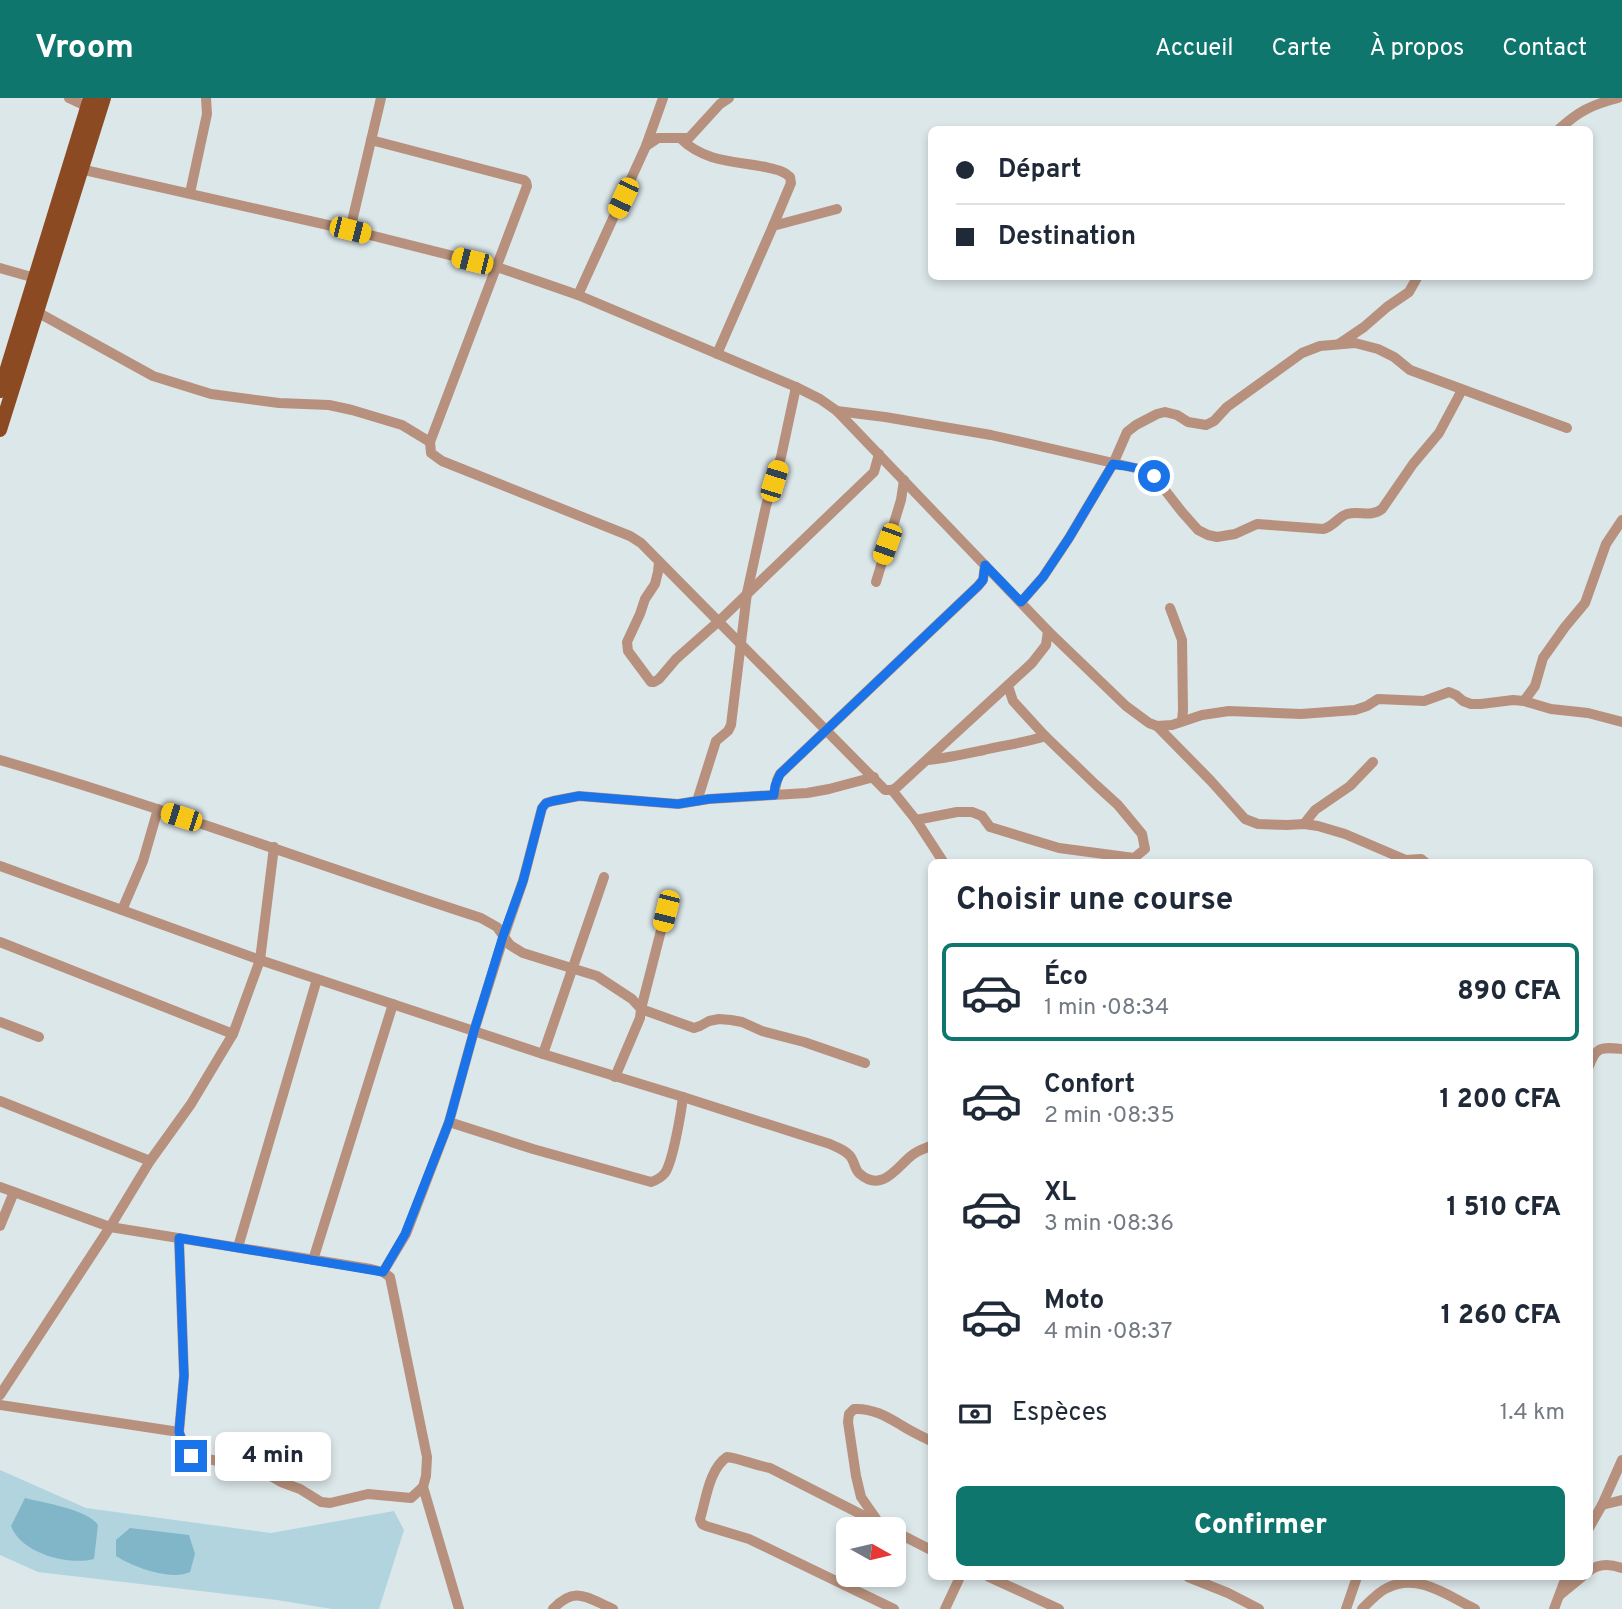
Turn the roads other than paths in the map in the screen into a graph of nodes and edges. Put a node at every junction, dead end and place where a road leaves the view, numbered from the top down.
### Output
1 (69, 98) edge
2 (104, 98) edge
3 (206, 98) edge
4 (382, 98) edge
5 (663, 98) edge
6 (729, 98) edge
7 (1618, 98) edge
8 (89, 102) edge
9 (1563, 126) edge
10 (681, 139) junction
11 (371, 140) junction
12 (646, 146) junction
13 (80, 169) junction
14 (190, 193) junction
15 (837, 209) dead end
16 (773, 226) junction
17 (350, 230) junction
18 (497, 267) junction
19 (0, 268) edge
20 (35, 278) junction
21 (1416, 280) edge
22 (579, 295) junction
23 (37, 313) junction
24 (1337, 345) junction
25 (717, 354) junction
26 (796, 387) junction
27 (1462, 390) junction
28 (0, 391) edge
29 (837, 411) junction
30 (1567, 428) dead end
31 (0, 430) edge
32 (430, 442) junction
33 (879, 454) junction
34 (1113, 464) junction
35 (904, 480) junction
36 (1622, 520) edge
37 (659, 562) junction
38 (985, 565) junction
39 (876, 582) dead end
40 (747, 593) junction
41 (1021, 602) junction
42 (1170, 608) dead end
43 (719, 621) junction
44 (1048, 631) junction
45 (741, 643) junction
46 (1008, 685) junction
47 (1524, 701) junction
48 (1182, 721) junction
49 (1622, 722) edge
50 (1157, 726) junction
51 (827, 730) junction
52 (1045, 736) junction
53 (928, 760) junction
54 (0, 761) edge
55 (1373, 762) dead end
56 (874, 777) junction
57 (892, 790) junction
58 (774, 795) junction
59 (696, 801) junction
60 (158, 809) junction
61 (916, 820) junction
62 (1304, 824) junction
63 (274, 847) junction
64 (941, 859) edge
65 (1404, 859) edge
66 (0, 866) edge
67 (604, 877) dead end
68 (122, 910) junction
69 (666, 911) dead end
70 (503, 936) junction
71 (0, 942) edge
72 (260, 960) junction
73 (572, 969) junction
74 (317, 979) junction
75 (393, 1004) junction
76 (641, 1009) junction
77 (0, 1022) edge
78 (474, 1031) junction
79 (233, 1034) junction
80 (39, 1037) dead end
81 (1622, 1049) edge
82 (543, 1054) junction
83 (1593, 1054) edge
84 (865, 1063) dead end
85 (615, 1077) junction
86 (683, 1097) junction
87 (0, 1101) edge
88 (449, 1122) junction
89 (928, 1147) edge
90 (150, 1161) junction
91 (0, 1187) edge
92 (14, 1192) junction
93 (0, 1226) edge
94 (110, 1227) junction
95 (179, 1238) junction
96 (238, 1247) junction
97 (313, 1259) junction
98 (383, 1272) junction
99 (0, 1395) edge
100 (0, 1405) edge
101 (179, 1432) junction
102 (928, 1439) edge
103 (1622, 1460) edge
104 (423, 1487) junction
105 (1622, 1500) edge
106 (1602, 1504) junction
107 (866, 1517) edge
108 (874, 1517) edge
109 (1593, 1521) edge
110 (906, 1537) edge
111 (928, 1548) edge
112 (1593, 1568) edge
113 (1622, 1568) edge
114 (959, 1580) edge
115 (996, 1580) edge
116 (1196, 1580) edge
117 (1356, 1580) edge
118 (1565, 1580) edge
119 (1578, 1580) edge
120 (836, 1581) edge
121 (848, 1587) edge
122 (1559, 1596) junction
123 (459, 1609) edge
124 (553, 1609) edge
125 (613, 1609) edge
126 (894, 1609) edge
127 (946, 1609) edge
128 (1059, 1609) edge
129 (1259, 1609) edge
130 (1346, 1609) edge
131 (1362, 1609) edge
132 (1475, 1609) edge
133 (1553, 1609) edge

1 - 8 street
2 - 13 main road
3 - 14 street
4 - 11 street
5 - 12 street
6 - 10 street
7 - 9 street
8 - 20 main road
10 - 12 street
10 - 16 street
11 - 17 street
11 - 18 street
12 - 22 street
13 - 14 street
13 - 23 main road
14 - 17 street
15 - 16 street
16 - 25 street
17 - 18 street
18 - 22 street
18 - 32 street
19 - 20 street
20 - 28 main road
21 - 24 street
22 - 25 street
23 - 31 main road
23 - 32 street
24 - 27 street
24 - 34 street
25 - 26 street
26 - 29 street
26 - 40 street
27 - 30 street
27 - 34 street
29 - 33 street
29 - 34 street
32 - 37 street
33 - 35 street
33 - 40 street
34 - 41 street
35 - 38 street
35 - 39 street
36 - 47 street
37 - 43 street
37 - 43 street
38 - 41 street
38 - 51 street
40 - 43 street
40 - 45 street
41 - 44 street
42 - 48 street
43 - 45 street
44 - 46 street
44 - 50 street
45 - 51 street
45 - 59 street
46 - 52 street
46 - 53 street
47 - 48 street
47 - 49 street
48 - 50 street
50 - 62 street
51 - 56 street
51 - 58 street
52 - 53 street
52 - 61 street
53 - 57 street
54 - 60 street
55 - 62 street
56 - 57 street
56 - 58 street
57 - 61 street
58 - 59 street
59 - 70 street
60 - 63 street
60 - 68 street
61 - 64 street
62 - 65 street
63 - 70 street
63 - 72 street
66 - 68 street
67 - 73 street
68 - 72 street
69 - 76 street
70 - 73 street
70 - 78 street
71 - 79 street
72 - 74 street
72 - 79 street
73 - 76 street
73 - 82 street
74 - 75 street
74 - 96 street
75 - 78 street
75 - 97 street
76 - 84 street
76 - 85 street
77 - 80 street
78 - 82 street
78 - 88 street
79 - 90 street
81 - 83 street
82 - 85 street
85 - 86 street
86 - 88 street
86 - 89 street
87 - 90 street
88 - 98 street
90 - 94 street
91 - 92 street
92 - 93 street
92 - 94 street
94 - 95 street
94 - 99 street
95 - 96 street
95 - 101 street
96 - 97 street
97 - 98 street
98 - 104 street
100 - 101 street
101 - 104 street
102 - 108 street
103 - 106 street
104 - 123 street
105 - 106 street
106 - 109 street
107 - 120 street
110 - 111 street
112 - 113 street
114 - 127 street
115 - 128 street
116 - 129 street
117 - 130 street
118 - 122 street
119 - 122 street
121 - 126 street
122 - 133 street
124 - 125 street
131 - 132 street

